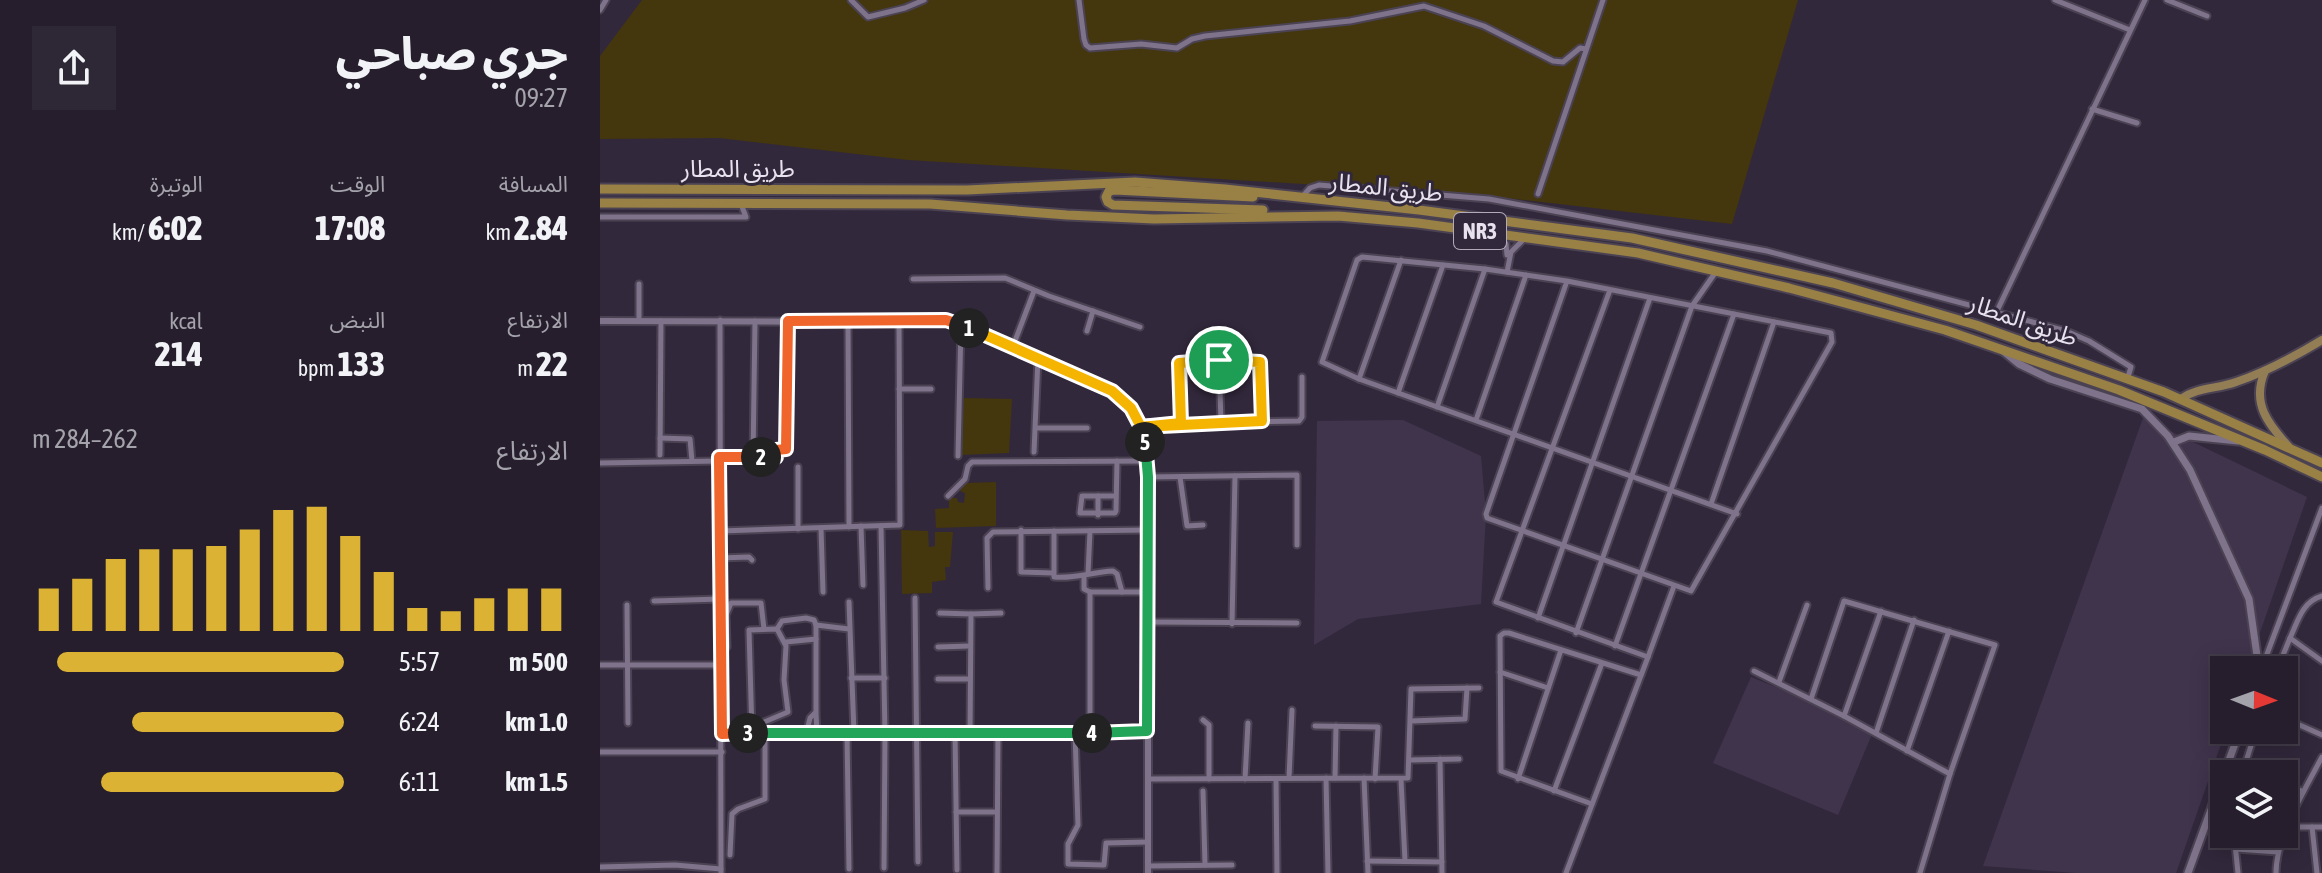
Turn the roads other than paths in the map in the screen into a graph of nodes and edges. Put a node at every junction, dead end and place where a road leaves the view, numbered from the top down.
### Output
1 (606, 0) edge
2 (851, 0) edge
3 (924, 0) edge
4 (1079, 0) edge
5 (1603, 0) edge
6 (2055, 0) edge
7 (2145, 0) edge
8 (2167, 0) edge
9 (600, 10) edge
10 (2207, 16) dead end
11 (2130, 30) junction
12 (1586, 49) junction
13 (2092, 109) junction
14 (2137, 123) dead end
15 (600, 189) edge
16 (1538, 194) dead end
17 (1302, 197) junction
18 (600, 203) edge
19 (741, 203) junction
20 (1336, 203) junction
21 (600, 217) edge
22 (1360, 218) junction
23 (1499, 234) junction
24 (1527, 238) junction
25 (1401, 260) junction
26 (1508, 261) junction
27 (1443, 265) junction
28 (1485, 269) junction
29 (1494, 270) junction
30 (1717, 271) junction
31 (1506, 272) junction
32 (1514, 273) junction
33 (1526, 275) junction
34 (913, 279) dead end
35 (1567, 281) junction
36 (639, 284) dead end
37 (1610, 290) junction
38 (1034, 291) junction
39 (1650, 298) junction
40 (1692, 306) junction
41 (1093, 311) junction
42 (1997, 311) junction
43 (1734, 314) junction
44 (720, 320) junction
45 (600, 321) edge
46 (639, 321) junction
47 (661, 321) junction
48 (755, 321) junction
49 (788, 321) junction
50 (848, 321) junction
51 (899, 322) junction
52 (1774, 322) junction
53 (961, 325) junction
54 (1140, 327) dead end
55 (1087, 331) dead end
56 (2322, 340) edge
57 (1013, 346) junction
58 (2000, 348) junction
59 (1038, 357) junction
60 (1219, 360) junction
61 (2266, 371) junction
62 (1302, 377) dead end
63 (2128, 377) junction
64 (1359, 379) junction
65 (899, 389) junction
66 (931, 389) dead end
67 (1398, 393) junction
68 (2181, 399) junction
69 (1437, 407) junction
70 (1476, 420) junction
71 (1262, 421) junction
72 (1221, 422) junction
73 (1181, 423) junction
74 (1141, 427) junction
75 (1036, 428) junction
76 (1087, 428) dead end
77 (1515, 434) junction
78 (660, 438) junction
79 (2242, 441) junction
80 (2174, 442) junction
81 (1552, 448) junction
82 (2290, 449) junction
83 (1034, 452) dead end
84 (660, 455) dead end
85 (958, 456) dead end
86 (753, 458) junction
87 (719, 459) junction
88 (692, 461) junction
89 (1117, 461) junction
90 (1147, 461) junction
91 (1592, 462) junction
92 (600, 463) edge
93 (2322, 463) edge
94 (798, 467) dead end
95 (1235, 476) junction
96 (1632, 476) junction
97 (1148, 477) junction
98 (1180, 477) junction
99 (2322, 477) edge
100 (1671, 490) junction
101 (948, 496) dead end
102 (1098, 496) junction
103 (1116, 496) junction
104 (1711, 504) junction
105 (2322, 508) edge
106 (1737, 514) junction
107 (1098, 515) junction
108 (1203, 525) dead end
109 (861, 526) junction
110 (881, 526) junction
111 (849, 527) junction
112 (821, 528) junction
113 (798, 529) junction
114 (1021, 530) junction
115 (1054, 530) junction
116 (1147, 530) junction
117 (720, 531) junction
118 (1090, 531) junction
119 (1521, 532) junction
120 (1297, 545) dead end
121 (1563, 546) junction
122 (719, 558) junction
123 (752, 560) dead end
124 (1602, 560) junction
125 (1053, 573) junction
126 (1641, 574) junction
127 (1086, 576) junction
128 (863, 585) dead end
129 (1674, 586) junction
130 (988, 588) dead end
131 (823, 592) dead end
132 (1090, 592) junction
133 (1122, 592) junction
134 (1148, 592) junction
135 (2322, 596) edge
136 (915, 598) dead end
137 (720, 599) junction
138 (654, 601) dead end
139 (849, 602) dead end
140 (627, 605) dead end
141 (1807, 605) dead end
142 (1881, 611) junction
143 (940, 613) dead end
144 (1001, 613) dead end
145 (971, 614) junction
146 (1537, 618) junction
147 (1914, 620) junction
148 (1148, 622) junction
149 (1297, 623) dead end
150 (1232, 624) junction
151 (816, 625) junction
152 (764, 629) junction
153 (777, 629) junction
154 (849, 629) junction
155 (1949, 631) junction
156 (1576, 633) junction
157 (2290, 638) junction
158 (816, 639) junction
159 (785, 642) junction
160 (970, 646) junction
161 (1615, 646) junction
162 (938, 647) dead end
163 (721, 649) junction
164 (1561, 650) junction
165 (2258, 656) edge
166 (2265, 656) edge
167 (2283, 656) edge
168 (1648, 657) junction
169 (2322, 661) edge
170 (1602, 663) junction
171 (600, 665) edge
172 (628, 665) junction
173 (721, 665) junction
174 (1499, 671) junction
175 (1754, 671) dead end
176 (1641, 675) junction
177 (851, 678) junction
178 (885, 678) junction
179 (938, 679) dead end
180 (970, 679) junction
181 (1779, 682) junction
182 (1467, 688) junction
183 (1479, 688) dead end
184 (1548, 688) junction
185 (1811, 699) junction
186 (1292, 710) dead end
187 (816, 712) junction
188 (1844, 716) junction
189 (1203, 720) dead end
190 (1411, 721) junction
191 (628, 723) dead end
192 (1248, 723) dead end
193 (2298, 724) edge
194 (1315, 726) dead end
195 (1336, 726) junction
196 (752, 730) junction
197 (1147, 731) junction
198 (765, 733) junction
199 (851, 733) junction
200 (917, 733) junction
201 (955, 733) junction
202 (970, 733) junction
203 (1075, 733) junction
204 (1090, 733) junction
205 (1875, 733) junction
206 (722, 734) junction
207 (817, 734) junction
208 (885, 734) junction
209 (998, 734) junction
210 (806, 735) junction
211 (2322, 735) edge
212 (2235, 744) edge
213 (1907, 751) junction
214 (600, 752) edge
215 (722, 752) junction
216 (2322, 757) edge
217 (1440, 759) junction
218 (1459, 759) dead end
219 (1410, 760) junction
220 (1950, 774) junction
221 (1289, 778) junction
222 (1326, 778) junction
223 (1335, 778) junction
224 (1364, 778) junction
225 (1148, 779) junction
226 (1209, 779) junction
227 (1245, 779) junction
228 (1276, 779) junction
229 (1375, 779) junction
230 (1401, 779) junction
231 (1518, 779) junction
232 (2298, 789) edge
233 (1203, 791) dead end
234 (1554, 791) junction
235 (2303, 792) junction
236 (1592, 804) junction
237 (2298, 804) edge
238 (956, 812) junction
239 (996, 812) junction
240 (2298, 827) edge
241 (2312, 827) junction
242 (2322, 827) edge
243 (1147, 842) junction
244 (2280, 848) edge
245 (2236, 849) joint
246 (2278, 852) junction
247 (730, 855) dead end
248 (1367, 861) junction
249 (1405, 861) junction
250 (918, 862) dead end
251 (1442, 862) junction
252 (1232, 865) dead end
253 (1205, 866) junction
254 (600, 867) edge
255 (884, 868) dead end
256 (849, 869) dead end
257 (957, 870) dead end
258 (1148, 870) edge
259 (721, 871) edge
260 (997, 873) edge
261 (1277, 873) edge
262 (1328, 873) edge
263 (1368, 873) edge
264 (1442, 873) edge
265 (1566, 873) edge
266 (1920, 873) edge
267 (2188, 873) edge
268 (2238, 873) edge
269 (2276, 873) edge
270 (2317, 873) edge

1 - 9 street
2 - 3 street
4 - 12 street
5 - 12 street
6 - 11 street
7 - 11 street
8 - 10 street
11 - 13 street
12 - 16 street
13 - 14 street
13 - 42 street
15 - 17 highway, طريق المطار / NR3
17 - 20 highway, طريق المطار / NR3
17 - 42 street
18 - 19 highway, طريق المطار / NR3
19 - 21 street
19 - 22 highway, طريق المطار / NR3
20 - 22 highway
20 - 63 highway, طريق المطار / NR3
22 - 23 highway, طريق المطار / NR3
23 - 24 highway, طريق المطار / NR3
23 - 26 street
24 - 26 street
24 - 30 highway, طريق المطار / NR3
25 - 27 street
25 - 64 street
25 - 64 street
26 - 29 street
26 - 31 street
26 - 32 street
27 - 28 street
27 - 67 street
28 - 29 street
28 - 69 street
29 - 31 street
30 - 40 street
30 - 58 highway, طريق المطار / NR3
31 - 32 street
32 - 33 street
33 - 35 street
33 - 70 street
34 - 38 street
35 - 37 street
35 - 77 street
36 - 46 street
37 - 39 street
37 - 81 street
38 - 41 street
38 - 57 street
39 - 40 street
39 - 91 street
40 - 43 street
40 - 96 street
41 - 54 street
41 - 55 street
42 - 63 street
43 - 52 street
43 - 100 street
44 - 47 street
44 - 48 street
44 - 87 street
45 - 46 street
46 - 47 street
47 - 78 street
48 - 49 street
48 - 86 street
49 - 50 street
49 - 86 street
50 - 51 street
50 - 111 street
51 - 53 street
51 - 65 street
52 - 104 street
52 - 106 street
53 - 57 street
53 - 85 street
56 - 61 main road
57 - 59 street
58 - 79 highway, طريق المطار / NR3
58 - 80 main road
59 - 74 street
59 - 75 street
60 - 71 street
60 - 72 street
60 - 73 street
61 - 68 main road
61 - 82 main road
62 - 71 street
63 - 68 highway, طريق المطار / NR3
64 - 67 street
65 - 66 street
65 - 110 street
67 - 69 street
68 - 82 highway, طريق المطار / NR3
69 - 70 street
70 - 77 street
71 - 72 street
72 - 73 street
73 - 74 street
74 - 90 street
75 - 76 street
75 - 83 street
77 - 81 street
77 - 119 street
78 - 84 street
78 - 88 street
79 - 80 main road
79 - 99 highway, طريق المطار / NR3
80 - 165 main road
81 - 91 street
81 - 119 street
82 - 93 highway, طريق المطار / NR3
86 - 87 street
87 - 88 street
87 - 117 street
88 - 92 street
89 - 90 street
89 - 101 street
89 - 103 street
90 - 97 street
91 - 96 street
91 - 121 street
94 - 113 street
95 - 98 street
95 - 120 street
95 - 150 street
96 - 100 street
96 - 124 street
97 - 98 street
97 - 116 street
98 - 108 street
100 - 104 street
100 - 126 street
102 - 103 street
102 - 107 street
102 - 107 street
103 - 107 street
104 - 106 street
105 - 166 street
106 - 129 street
109 - 110 street
109 - 111 street
109 - 128 street
110 - 178 street
111 - 112 street
112 - 113 street
112 - 131 street
113 - 117 street
114 - 115 street
114 - 125 street
114 - 130 street
115 - 118 street
115 - 125 street
116 - 118 street
116 - 134 street
117 - 122 street
118 - 127 street
119 - 121 street
119 - 146 street
121 - 124 street
121 - 146 street
122 - 123 street
122 - 137 street
124 - 126 street
124 - 156 street
125 - 127 street
126 - 129 street
126 - 161 street
127 - 132 street
127 - 133 street
129 - 168 street
132 - 133 street
132 - 204 street
133 - 134 street
134 - 148 street
135 - 157 street
136 - 200 street
137 - 138 street
137 - 163 street
139 - 154 street
140 - 172 street
141 - 181 street
142 - 147 street
142 - 185 street
142 - 188 street
143 - 145 street
144 - 145 street
145 - 160 street
146 - 156 street
147 - 155 street
147 - 205 street
148 - 150 street
148 - 197 street
149 - 150 street
151 - 153 street
151 - 154 street
151 - 158 street
152 - 153 street
152 - 163 street
152 - 196 street
153 - 159 street
154 - 177 street
155 - 213 street
155 - 220 street
156 - 161 street
157 - 167 street
157 - 169 street
158 - 159 street
158 - 187 street
159 - 196 street
160 - 162 street
160 - 180 street
161 - 168 street
163 - 173 street
164 - 170 street
164 - 174 street
164 - 184 street
168 - 176 street
170 - 176 street
170 - 234 street
171 - 172 street
172 - 173 street
172 - 191 street
173 - 206 street
174 - 184 street
174 - 231 street
175 - 181 street
176 - 236 street
177 - 178 street
177 - 199 street
178 - 208 street
179 - 180 street
180 - 202 street
181 - 185 street
182 - 183 street
182 - 190 street
182 - 190 street
184 - 231 street
185 - 188 street
186 - 221 street
187 - 207 street
187 - 210 street
188 - 205 street
189 - 226 street
190 - 219 street
192 - 227 street
193 - 211 street
194 - 195 street
195 - 223 street
195 - 229 street
196 - 198 street
196 - 206 street
197 - 204 street
197 - 225 street
198 - 210 street
198 - 247 street
199 - 207 street
199 - 208 street
199 - 256 street
200 - 201 street
200 - 208 street
200 - 250 street
201 - 202 street
201 - 238 street
202 - 209 street
203 - 204 street
203 - 209 street
203 - 243 street
205 - 213 street
206 - 215 street
207 - 210 street
208 - 255 street
209 - 239 street
212 - 267 main road
213 - 220 street
214 - 215 street
215 - 259 street
216 - 235 street
217 - 218 street
217 - 219 street
217 - 251 street
219 - 230 street
220 - 266 street
221 - 222 street
221 - 228 street
222 - 223 street
222 - 262 street
223 - 224 street
224 - 229 street
224 - 248 street
225 - 226 street
225 - 243 street
226 - 227 street
227 - 228 street
228 - 261 street
229 - 230 street
230 - 249 street
231 - 234 street
232 - 235 street
233 - 253 street
234 - 236 street
235 - 237 street
236 - 265 street
238 - 239 street
238 - 257 street
239 - 260 street
240 - 241 street
241 - 242 street
241 - 270 street
243 - 258 street
244 - 246 street
245 - 246 street
245 - 268 street
246 - 269 street
248 - 249 street
248 - 263 street
249 - 251 street
251 - 264 street
252 - 253 street
253 - 258 street
254 - 259 street

